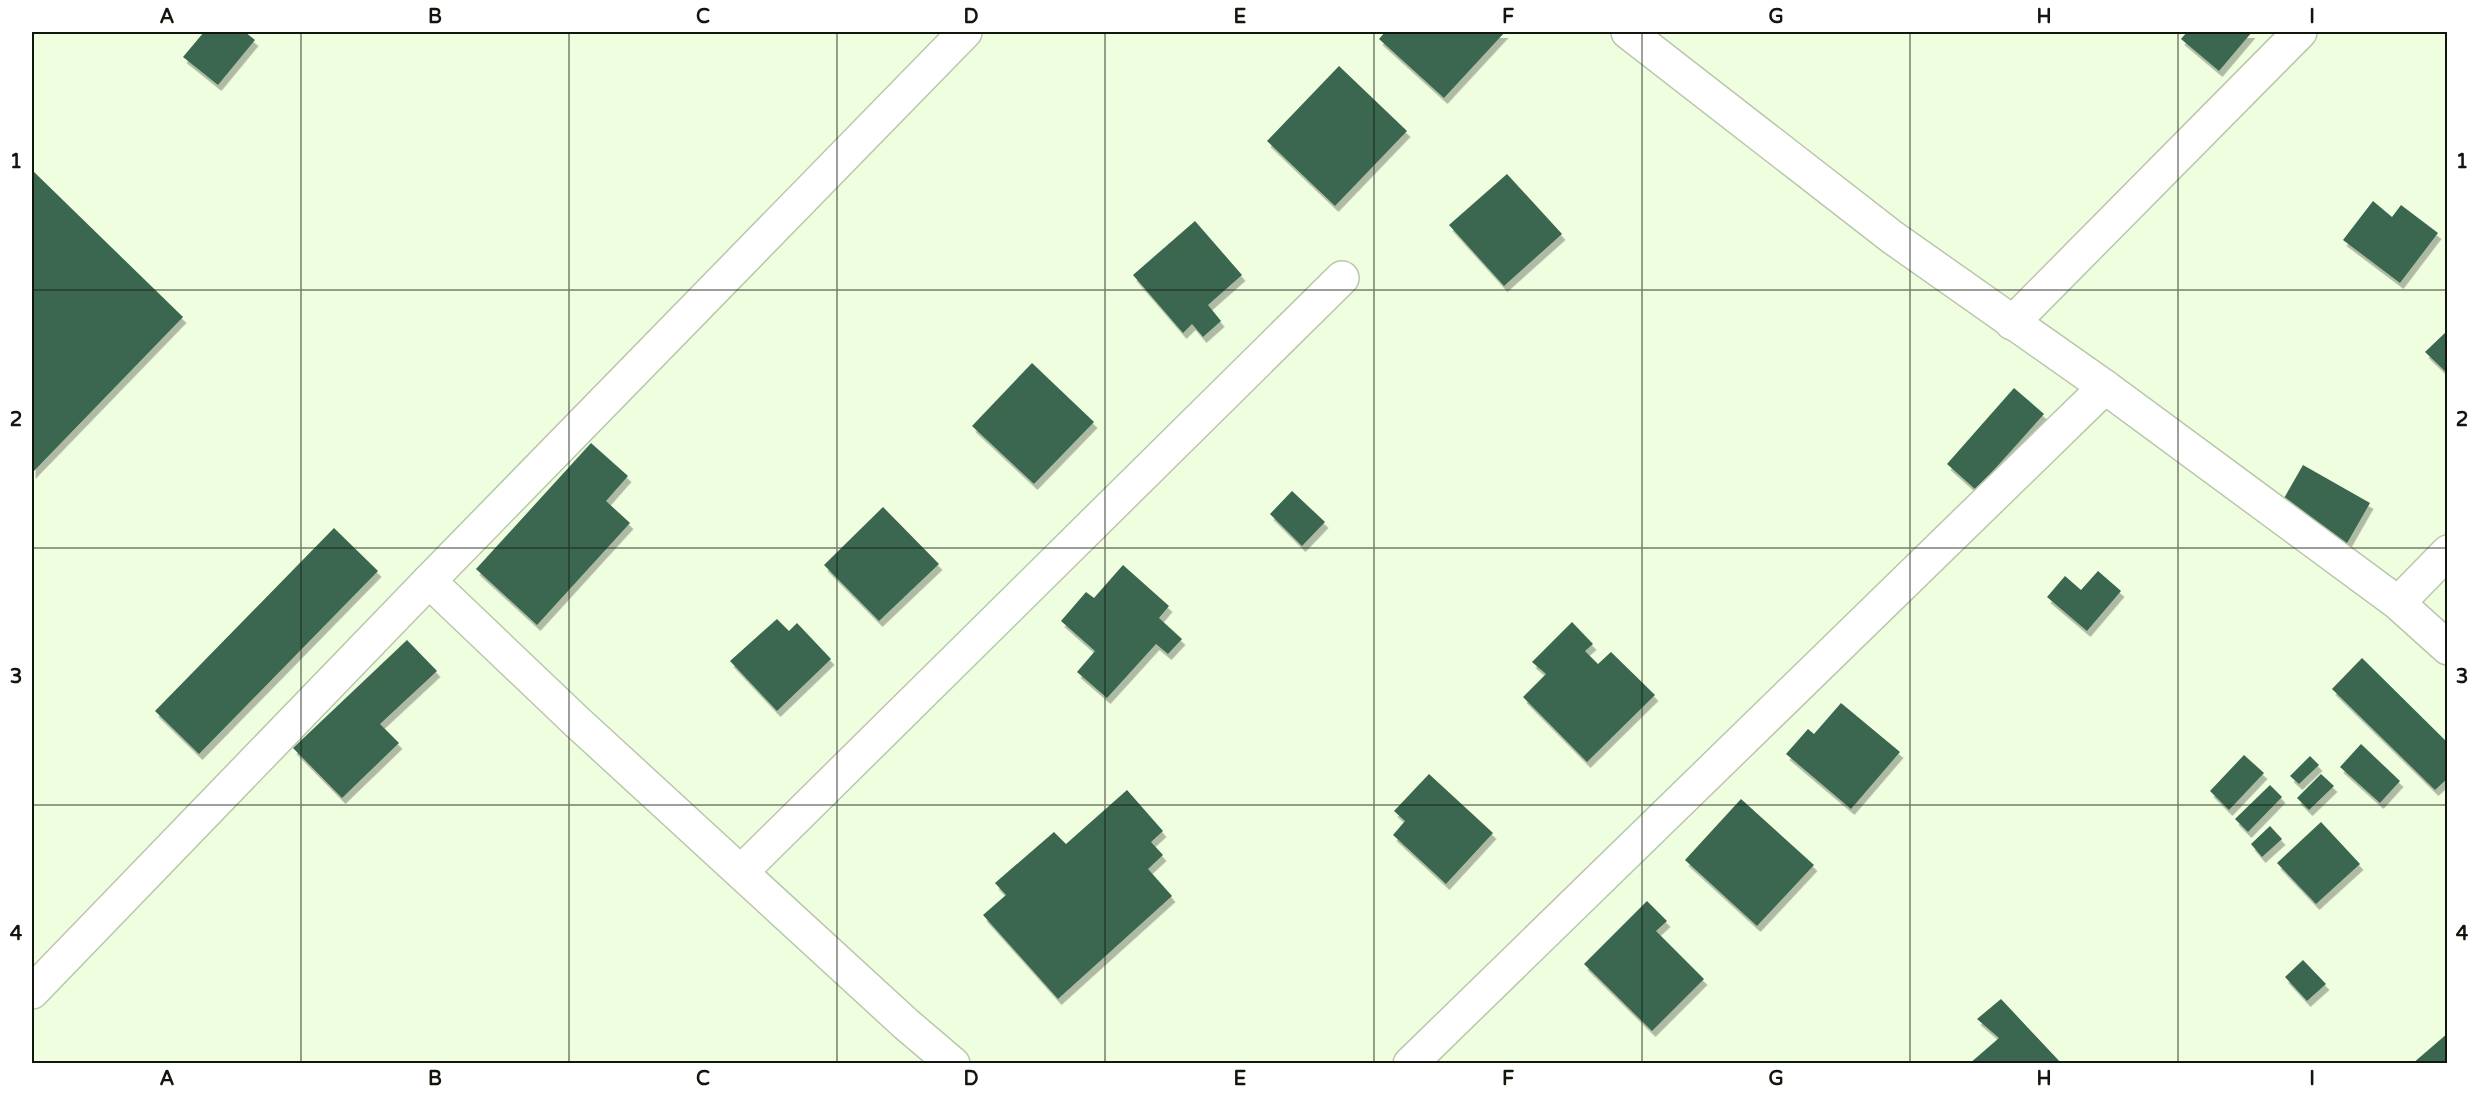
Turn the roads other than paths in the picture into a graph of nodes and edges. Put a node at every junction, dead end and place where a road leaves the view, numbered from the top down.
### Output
1 (965, 32) edge
2 (1628, 32) edge
3 (2300, 32) edge
4 (1342, 278) dead end
5 (2012, 323) junction
6 (2105, 387) junction
7 (2448, 552) edge
8 (429, 580) junction
9 (2398, 603) junction
10 (2448, 648) edge
11 (741, 872) junction
12 (32, 993) edge
13 (953, 1064) edge
14 (1410, 1064) edge

1 - 8 street
2 - 5 street
3 - 5 street
4 - 11 street
5 - 6 street
6 - 9 street
6 - 14 street
7 - 9 street
8 - 11 street
8 - 12 street
9 - 10 street
11 - 13 street

